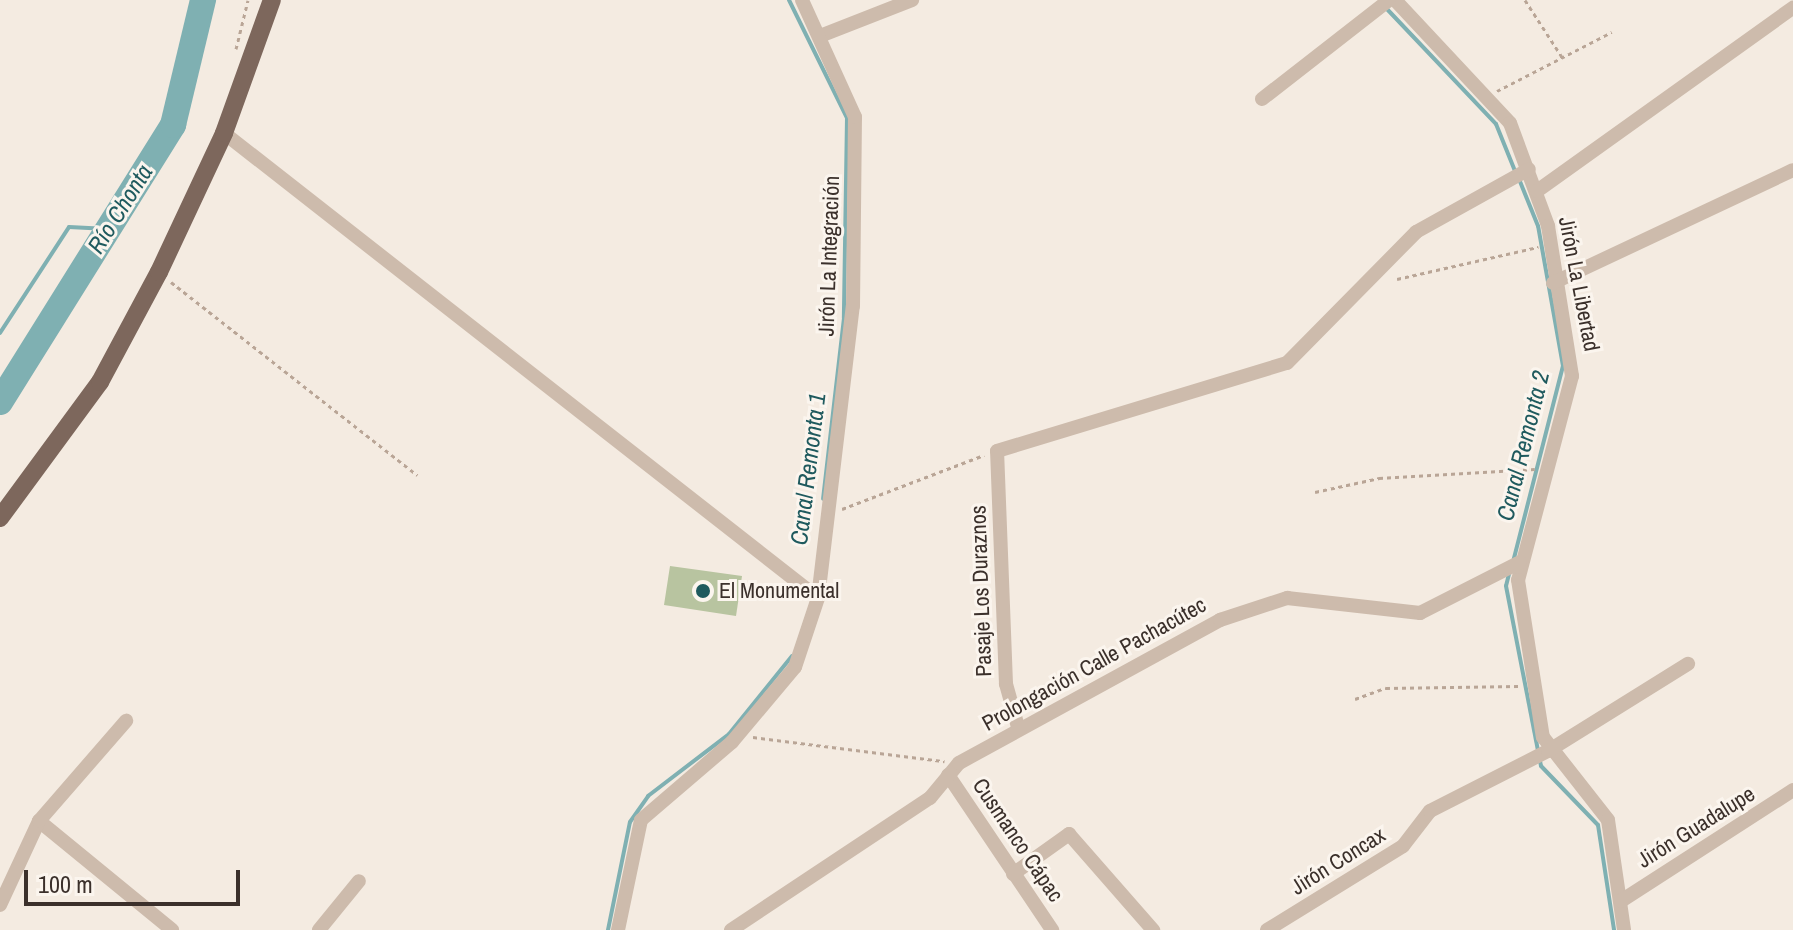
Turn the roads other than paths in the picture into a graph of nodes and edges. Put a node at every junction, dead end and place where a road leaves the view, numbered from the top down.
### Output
1 (272, 0) edge
2 (802, 0) edge
3 (912, 0) edge
4 (1389, 0) edge
5 (1395, 0) edge
6 (1793, 8) edge
7 (820, 36) junction
8 (1262, 99) dead end
9 (224, 133) junction
10 (1529, 169) junction
11 (1793, 170) edge
12 (1537, 191) junction
13 (1553, 283) junction
14 (0, 518) edge
15 (1520, 562) junction
16 (818, 598) junction
17 (1688, 664) dead end
18 (126, 721) dead end
19 (1018, 727) junction
20 (1548, 751) junction
21 (948, 775) junction
22 (1793, 790) edge
23 (39, 821) junction
24 (1013, 874) junction
25 (359, 881) dead end
26 (1621, 901) junction
27 (0, 905) edge
28 (172, 930) edge
29 (319, 930) edge
30 (618, 930) edge
31 (731, 930) edge
32 (1052, 930) edge
33 (1153, 930) edge
34 (1267, 930) edge
35 (1624, 930) edge

1 - 9 main road
2 - 7 street, Jirón La Integración
3 - 7 street
4 - 8 street
5 - 10 street, Jirón La Libertad
6 - 12 street
7 - 16 street, Jirón La Integración
9 - 14 main road
9 - 16 street
10 - 12 street, Jirón La Libertad
10 - 19 street, Pasaje Los Duraznos
11 - 13 street
12 - 13 street, Jirón La Libertad
13 - 15 street, Jirón La Libertad
15 - 19 street, Prolongación Calle Pachacútec
15 - 20 street, Jirón La Libertad
16 - 30 street, Jirón La Integración
17 - 20 street, Jirón Concax
18 - 23 street
19 - 21 street, Prolongación Calle Pachacútec
20 - 26 street
20 - 34 street, Jirón Concax
21 - 24 street, Cusmanco Cápac
21 - 31 street, Prolongación Calle Pachacútec
22 - 26 street, Jirón Guadalupe
23 - 27 street
23 - 28 street
24 - 32 street, Cusmanco Cápac
24 - 33 street
25 - 29 street
26 - 35 street

